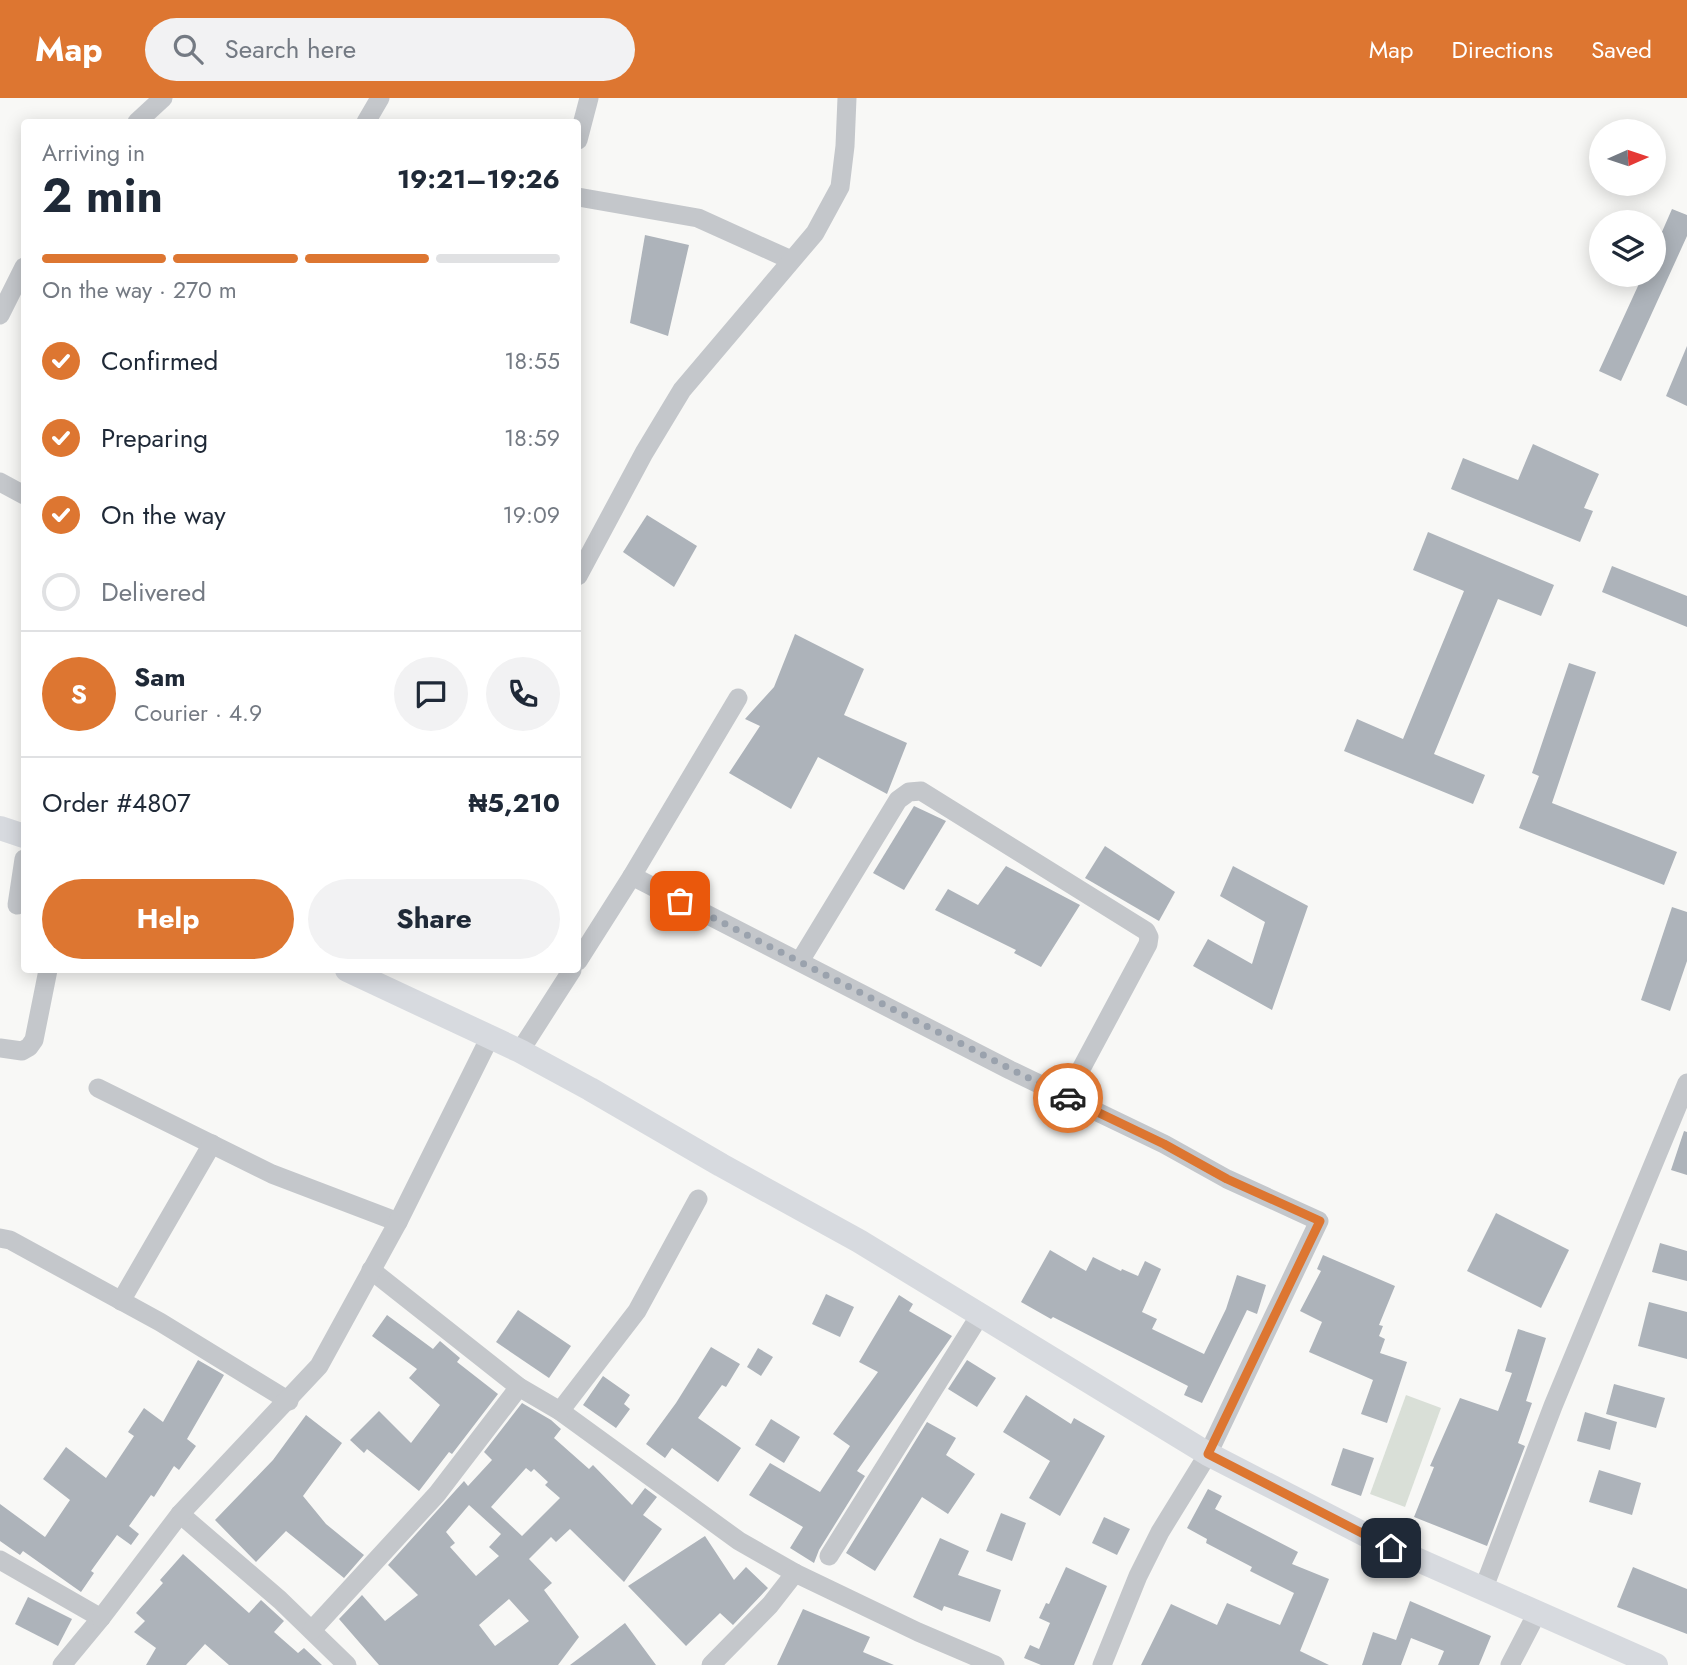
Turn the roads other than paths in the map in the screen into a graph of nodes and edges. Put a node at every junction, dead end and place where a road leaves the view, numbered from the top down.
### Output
1 (163, 98) edge
2 (380, 98) edge
3 (589, 98) edge
4 (848, 98) edge
5 (140, 119) edge
6 (368, 119) edge
7 (581, 128) edge
8 (581, 198) edge
9 (791, 260) junction
10 (21, 273) edge
11 (0, 315) edge
12 (0, 482) edge
13 (21, 493) edge
14 (581, 570) edge
15 (738, 698) dead end
16 (0, 828) edge
17 (21, 835) edge
18 (21, 873) edge
19 (632, 876) junction
20 (14, 905) edge
21 (581, 956) edge
22 (800, 961) junction
23 (47, 973) edge
24 (353, 973) edge
25 (570, 973) edge
26 (490, 1037) junction
27 (0, 1048) edge
28 (520, 1051) junction
29 (1687, 1083) edge
30 (98, 1088) dead end
31 (1066, 1097) junction
32 (212, 1144) junction
33 (698, 1199) dead end
34 (398, 1223) junction
35 (0, 1238) edge
36 (371, 1270) junction
37 (121, 1301) junction
38 (979, 1315) junction
39 (519, 1387) junction
40 (289, 1401) junction
41 (560, 1411) junction
42 (1208, 1454) junction
43 (180, 1514) junction
44 (829, 1556) dead end
45 (0, 1560) edge
46 (795, 1573) junction
47 (1483, 1590) junction
48 (1537, 1613) junction
49 (101, 1618) junction
50 (312, 1630) junction
51 (62, 1665) edge
52 (347, 1665) edge
53 (711, 1665) edge
54 (995, 1665) edge
55 (1102, 1665) edge
56 (1510, 1665) edge
57 (1656, 1665) edge

1 - 5 street
2 - 6 street
3 - 7 street
4 - 9 street
8 - 9 street
9 - 14 street
10 - 11 street
12 - 13 street
15 - 19 street
16 - 17 main road
18 - 20 street
19 - 21 street
19 - 22 street
22 - 31 street
22 - 31 street
23 - 27 street
24 - 26 main road
25 - 28 street
26 - 28 main road
26 - 34 street
28 - 38 main road
29 - 47 street
30 - 32 street
31 - 42 street
32 - 34 street
32 - 37 street
33 - 41 street
34 - 36 street
35 - 37 street
36 - 39 street
36 - 40 street
37 - 40 street
38 - 42 main road
38 - 44 street
39 - 41 street
39 - 50 street
40 - 43 street
41 - 46 street
42 - 47 main road
42 - 55 street
43 - 49 street
43 - 50 street
45 - 49 street
46 - 53 street
46 - 54 street
47 - 48 main road
48 - 56 street
48 - 57 main road
49 - 51 street
50 - 52 street

